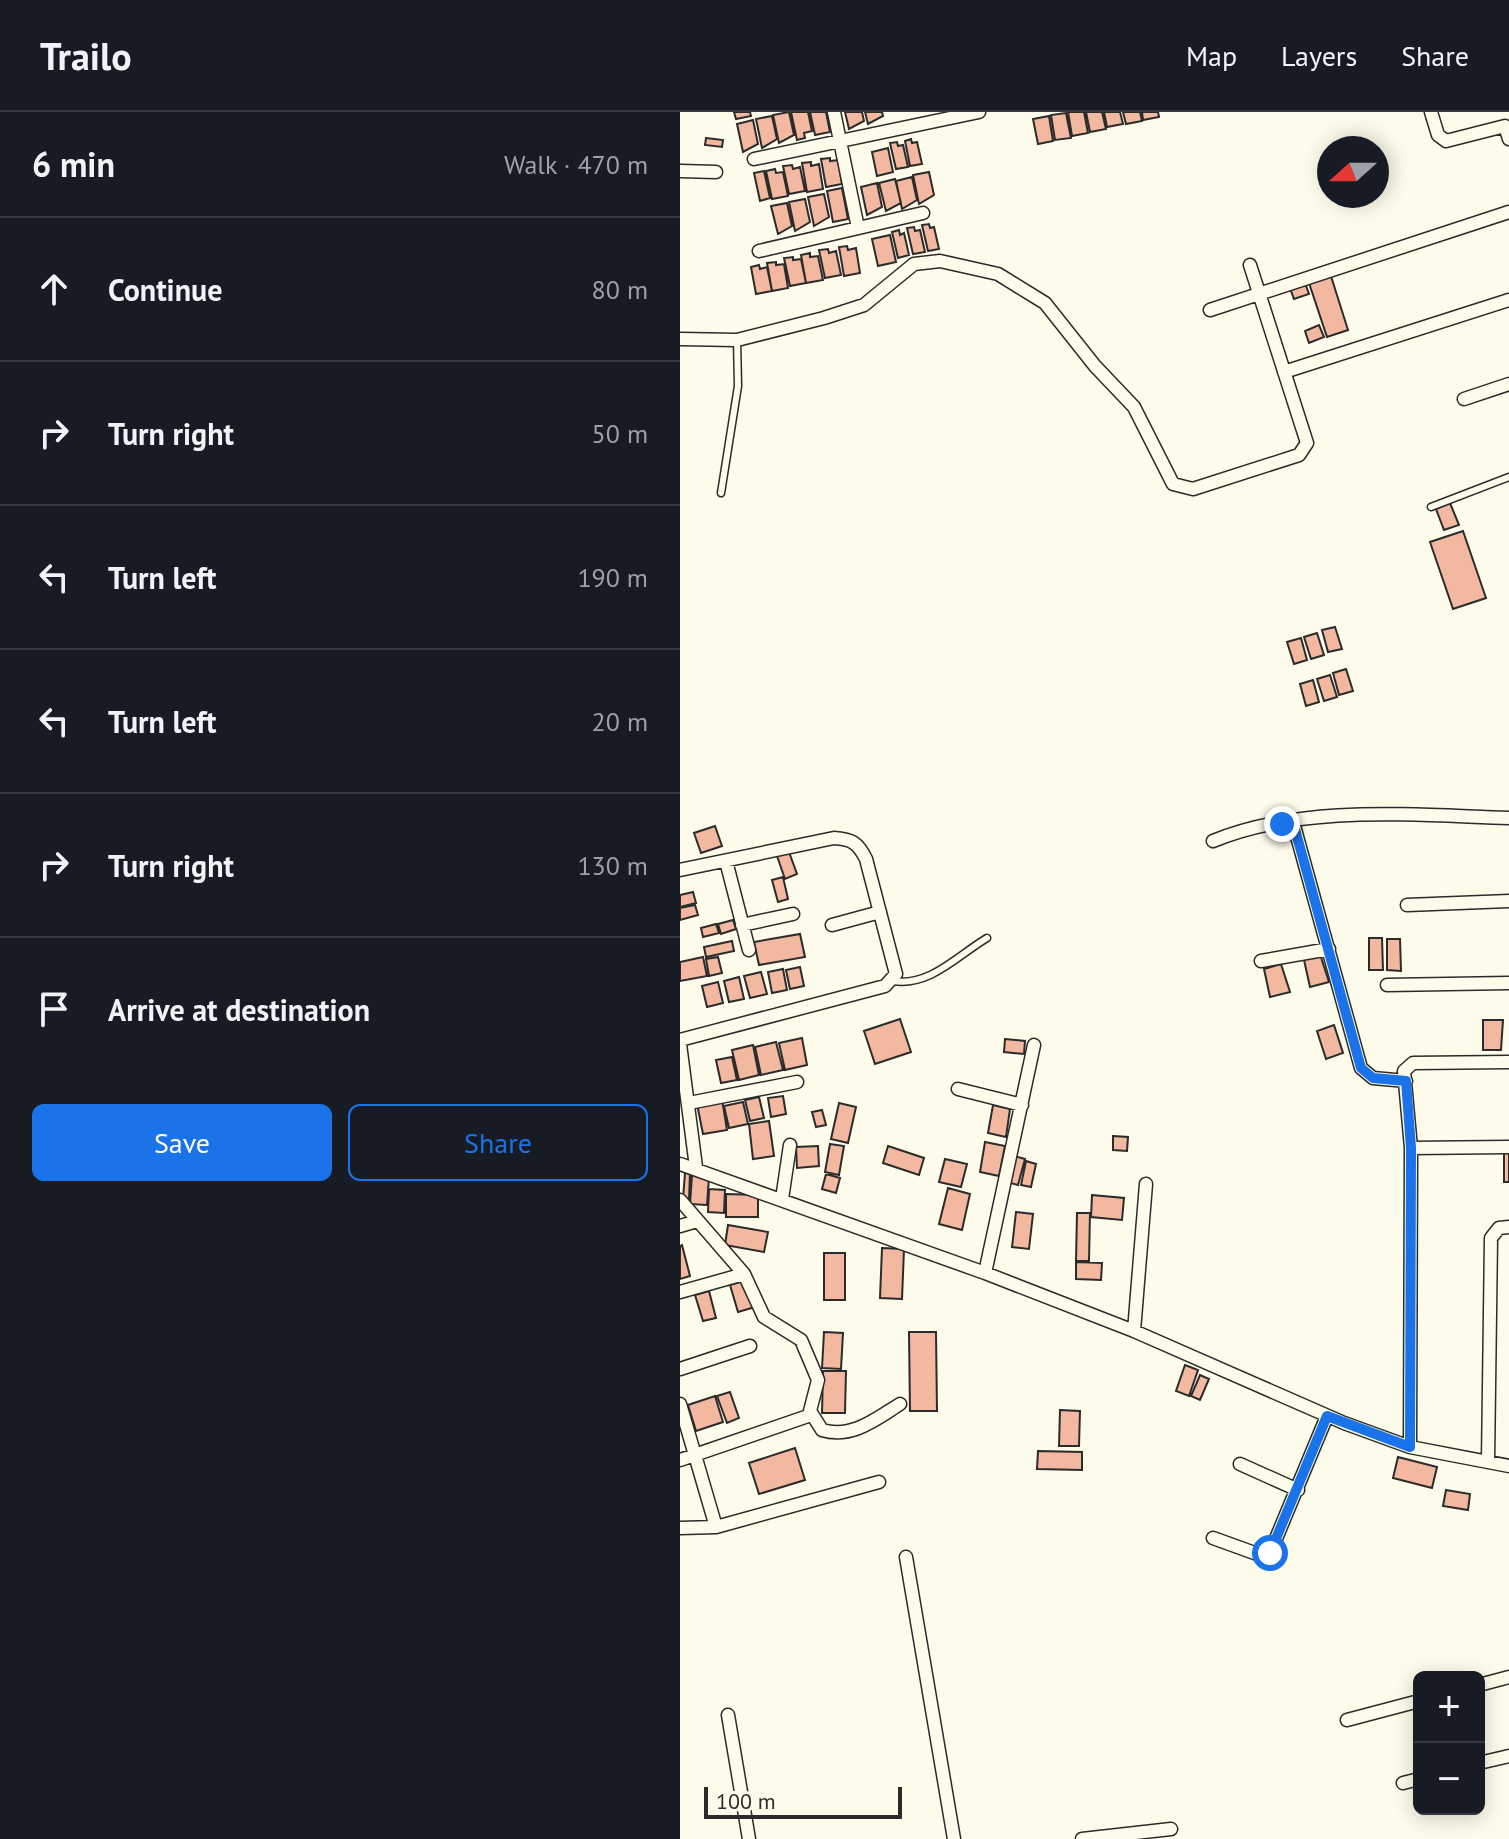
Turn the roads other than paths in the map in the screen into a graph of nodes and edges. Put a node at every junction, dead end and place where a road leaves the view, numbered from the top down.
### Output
1 (834, 112) edge
2 (979, 112) edge
3 (1431, 112) edge
4 (1508, 130) edge
5 (840, 142) junction
6 (754, 159) dead end
7 (680, 171) edge
8 (716, 172) dead end
9 (1509, 212) edge
10 (923, 213) dead end
11 (858, 228) junction
12 (759, 251) dead end
13 (1250, 265) dead end
14 (1259, 294) junction
15 (1509, 300) edge
16 (1210, 310) dead end
17 (680, 339) edge
18 (737, 340) junction
19 (1284, 372) junction
20 (1509, 384) edge
21 (1464, 399) dead end
22 (1509, 477) edge
23 (721, 493) dead end
24 (1431, 507) dead end
25 (1509, 818) edge
26 (1293, 822) junction
27 (1213, 841) dead end
28 (726, 861) junction
29 (680, 870) edge
30 (1509, 901) edge
31 (1407, 905) dead end
32 (880, 912) junction
33 (793, 914) dead end
34 (742, 925) junction
35 (832, 925) dead end
36 (987, 938) dead end
37 (1329, 949) junction
38 (749, 950) dead end
39 (1261, 961) dead end
40 (893, 981) junction
41 (1509, 983) edge
42 (1387, 985) dead end
43 (680, 1042) edge
44 (1034, 1045) dead end
45 (1509, 1062) edge
46 (1406, 1081) junction
47 (797, 1082) dead end
48 (958, 1089) dead end
49 (689, 1103) junction
50 (1022, 1105) junction
51 (790, 1145) dead end
52 (1509, 1147) edge
53 (1411, 1148) junction
54 (680, 1164) edge
55 (696, 1167) junction
56 (1146, 1184) dead end
57 (782, 1199) junction
58 (680, 1200) edge
59 (697, 1221) junction
60 (680, 1226) edge
61 (1509, 1227) edge
62 (985, 1273) junction
63 (744, 1274) junction
64 (680, 1292) edge
65 (1134, 1331) junction
66 (750, 1346) dead end
67 (680, 1369) edge
68 (680, 1404) edge
69 (900, 1404) dead end
70 (811, 1415) junction
71 (1327, 1416) junction
72 (1410, 1447) junction
73 (694, 1456) junction
74 (680, 1460) edge
75 (1488, 1462) junction
76 (1240, 1464) dead end
77 (1509, 1466) edge
78 (879, 1482) dead end
79 (1298, 1490) junction
80 (716, 1527) junction
81 (680, 1528) edge
82 (1213, 1538) dead end
83 (906, 1557) dead end
84 (1509, 1677) edge
85 (1485, 1683) edge
86 (1413, 1703) edge
87 (728, 1715) dead end
88 (1347, 1720) dead end
89 (1509, 1756) edge
90 (1485, 1762) edge
91 (1413, 1780) edge
92 (1403, 1783) dead end
93 (1171, 1829) dead end
94 (749, 1839) edge
95 (954, 1839) edge
96 (1082, 1839) edge

1 - 5 street
2 - 5 street
3 - 4 street
5 - 6 street
5 - 11 street
7 - 8 street
9 - 14 street
10 - 11 street
11 - 12 street
13 - 14 street
14 - 16 street
14 - 19 street
15 - 19 street
17 - 18 street
18 - 19 street
18 - 23 lane
20 - 21 street
22 - 24 lane
25 - 26 street
26 - 27 street
26 - 37 street
28 - 29 street
28 - 32 street
28 - 34 street
30 - 31 street
32 - 35 street
32 - 40 street
33 - 34 street
34 - 38 street
36 - 40 lane
37 - 39 street
37 - 46 street
40 - 43 street
41 - 42 street
43 - 49 street
44 - 50 street
45 - 46 street
46 - 53 street
47 - 49 street
48 - 50 street
49 - 55 street
50 - 62 street
51 - 57 street
52 - 53 street
53 - 72 street
54 - 55 street
55 - 57 street
56 - 65 street
57 - 62 street
58 - 59 street
59 - 60 street
59 - 63 street
61 - 75 street
62 - 65 street
63 - 64 street
63 - 70 street
65 - 71 street
66 - 67 street
68 - 73 street
69 - 70 street
70 - 73 street
71 - 72 street
71 - 79 street
72 - 75 street
73 - 74 street
73 - 80 street
75 - 77 street
76 - 79 street
78 - 80 street
79 - 82 street
80 - 81 street
83 - 95 street
84 - 85 street
86 - 88 street
87 - 94 street
89 - 90 street
91 - 92 street
93 - 96 street

